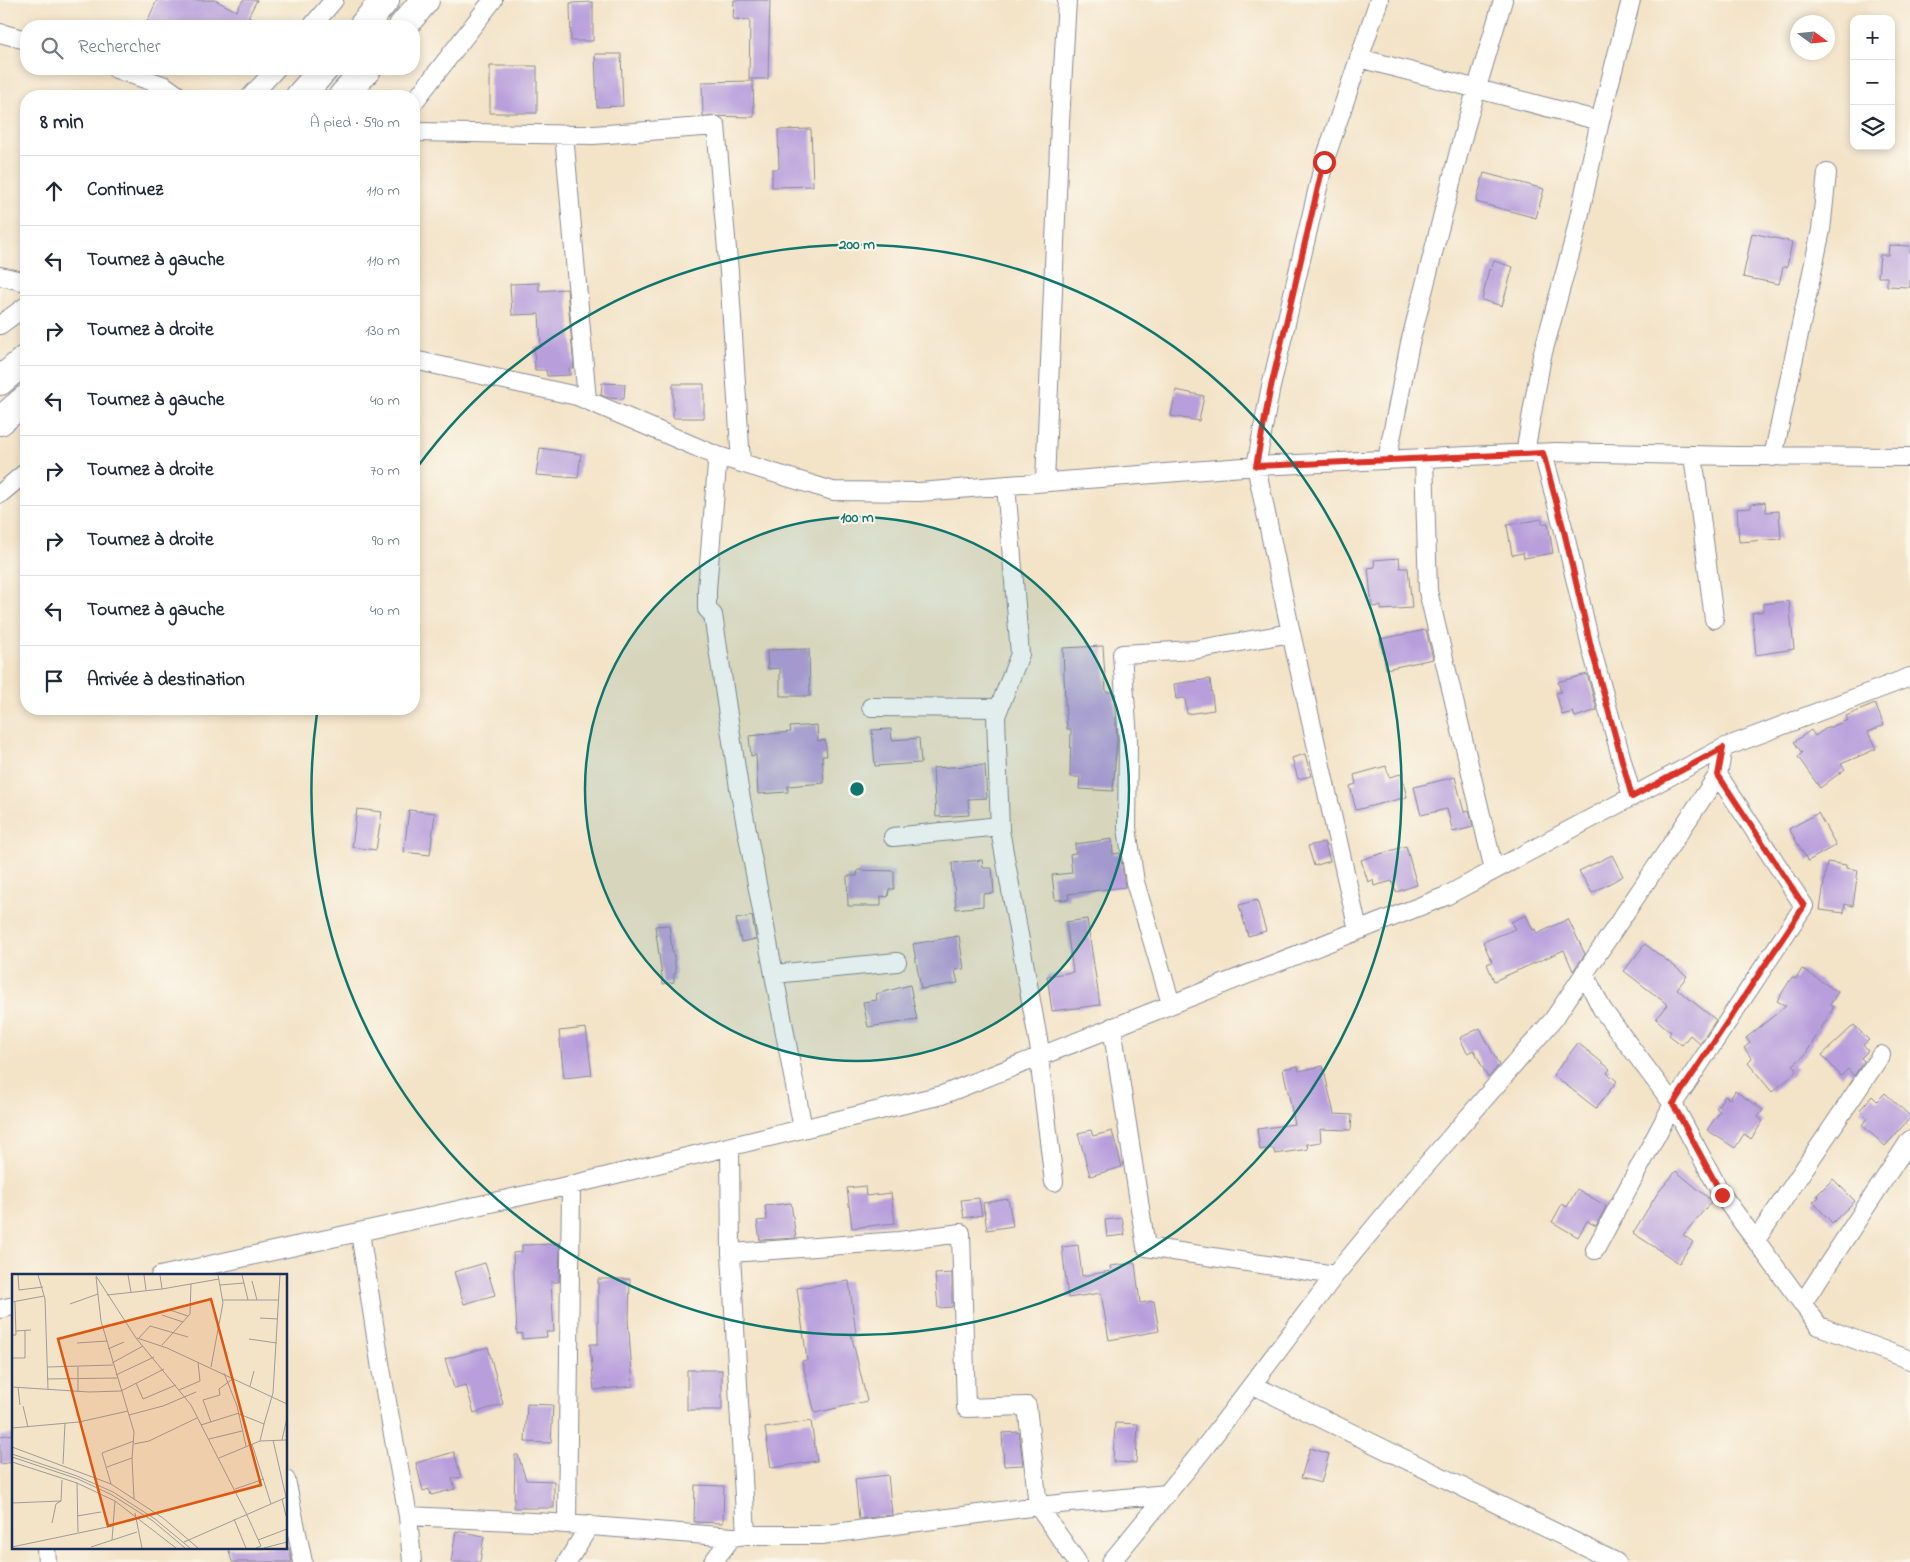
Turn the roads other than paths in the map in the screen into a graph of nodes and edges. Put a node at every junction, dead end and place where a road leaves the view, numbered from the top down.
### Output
1 (334, 0) edge
2 (385, 0) edge
3 (425, 0) edge
4 (493, 0) edge
5 (1067, 0) edge
6 (1379, 0) edge
7 (1503, 0) edge
8 (1631, 0) edge
9 (317, 20) edge
10 (368, 20) edge
11 (408, 20) edge
12 (0, 33) edge
13 (20, 38) edge
14 (1359, 58) junction
15 (133, 75) edge
16 (270, 75) edge
17 (319, 75) edge
18 (361, 75) edge
19 (1477, 89) junction
20 (171, 90) edge
21 (257, 90) edge
22 (305, 90) edge
23 (348, 90) edge
24 (420, 94) edge
25 (1600, 121) junction
26 (420, 132) edge
27 (564, 134) junction
28 (1827, 173) dead end
29 (0, 276) edge
30 (20, 281) edge
31 (20, 311) edge
32 (0, 326) edge
33 (420, 361) edge
34 (20, 364) edge
35 (0, 381) edge
36 (587, 400) junction
37 (20, 404) edge
38 (0, 421) edge
39 (1525, 453) junction
40 (1543, 453) junction
41 (716, 455) junction
42 (1693, 455) junction
43 (1773, 457) junction
44 (1910, 457) edge
45 (1424, 458) junction
46 (1387, 460) junction
47 (741, 463) junction
48 (1256, 466) junction
49 (20, 477) edge
50 (1045, 482) junction
51 (1006, 485) junction
52 (0, 494) edge
53 (1714, 619) dead end
54 (1291, 633) junction
55 (1910, 677) edge
56 (872, 707) dead end
57 (999, 708) junction
58 (1723, 748) junction
59 (1718, 775) junction
60 (1632, 797) junction
61 (1000, 826) junction
62 (893, 837) dead end
63 (1494, 870) junction
64 (1358, 930) junction
65 (897, 962) dead end
66 (1584, 973) junction
67 (774, 974) junction
68 (1171, 1004) junction
69 (1112, 1027) junction
70 (1881, 1055) dead end
71 (1041, 1056) junction
72 (1673, 1104) junction
73 (803, 1129) junction
74 (1910, 1140) edge
75 (730, 1147) junction
76 (1054, 1182) dead end
77 (572, 1185) junction
78 (360, 1232) junction
79 (1756, 1240) junction
80 (1596, 1250) dead end
81 (732, 1253) junction
82 (169, 1274) edge
83 (1335, 1276) junction
84 (1802, 1304) junction
85 (1910, 1360) edge
86 (1253, 1385) junction
87 (288, 1490) edge
88 (1167, 1494) junction
89 (1038, 1506) junction
90 (408, 1516) junction
91 (567, 1524) junction
92 (590, 1525) junction
93 (739, 1536) junction
94 (303, 1562) edge
95 (412, 1562) edge
96 (567, 1562) edge
97 (713, 1562) edge
98 (1077, 1562) edge
99 (1111, 1562) edge
100 (1616, 1562) edge

1 - 9 street
2 - 10 main road
3 - 11 main road
4 - 24 street
5 - 50 street
6 - 14 street
7 - 19 street
8 - 25 street
12 - 13 street
14 - 19 street
14 - 48 street
15 - 20 street
16 - 21 street
17 - 22 main road
18 - 23 main road
19 - 25 street
19 - 46 street
25 - 39 street
26 - 27 street
27 - 36 street
27 - 47 street
28 - 43 street
29 - 30 street
31 - 32 street
33 - 36 street
34 - 35 main road
36 - 41 street
37 - 38 main road
39 - 40 street
39 - 45 street
40 - 42 street
40 - 60 street
41 - 47 street
41 - 67 street
42 - 43 street
42 - 53 street
43 - 44 street
45 - 46 street
45 - 63 street
46 - 48 street
47 - 51 street
48 - 50 street
48 - 54 street
49 - 52 street
50 - 51 street
51 - 57 street
54 - 64 street
54 - 68 street
55 - 58 street
56 - 57 street
57 - 61 street
58 - 59 street
58 - 60 street
59 - 66 street
59 - 72 street
60 - 63 street
61 - 62 street
61 - 71 street
63 - 64 street
64 - 68 street
65 - 67 street
66 - 72 street
66 - 83 street
67 - 73 street
68 - 69 street
69 - 71 street
69 - 83 street
70 - 79 street
71 - 73 street
71 - 76 street
72 - 79 street
72 - 80 street
73 - 75 street
74 - 84 street
75 - 77 street
75 - 81 street
77 - 78 street
77 - 91 street
78 - 82 street
78 - 90 street
79 - 84 street
81 - 89 street
81 - 93 street
83 - 86 street
84 - 85 street
86 - 88 street
86 - 100 street
87 - 94 street
88 - 89 street
88 - 99 street
89 - 93 street
89 - 98 street
90 - 91 street
90 - 95 street
91 - 92 street
92 - 93 street
92 - 96 street
93 - 97 street

